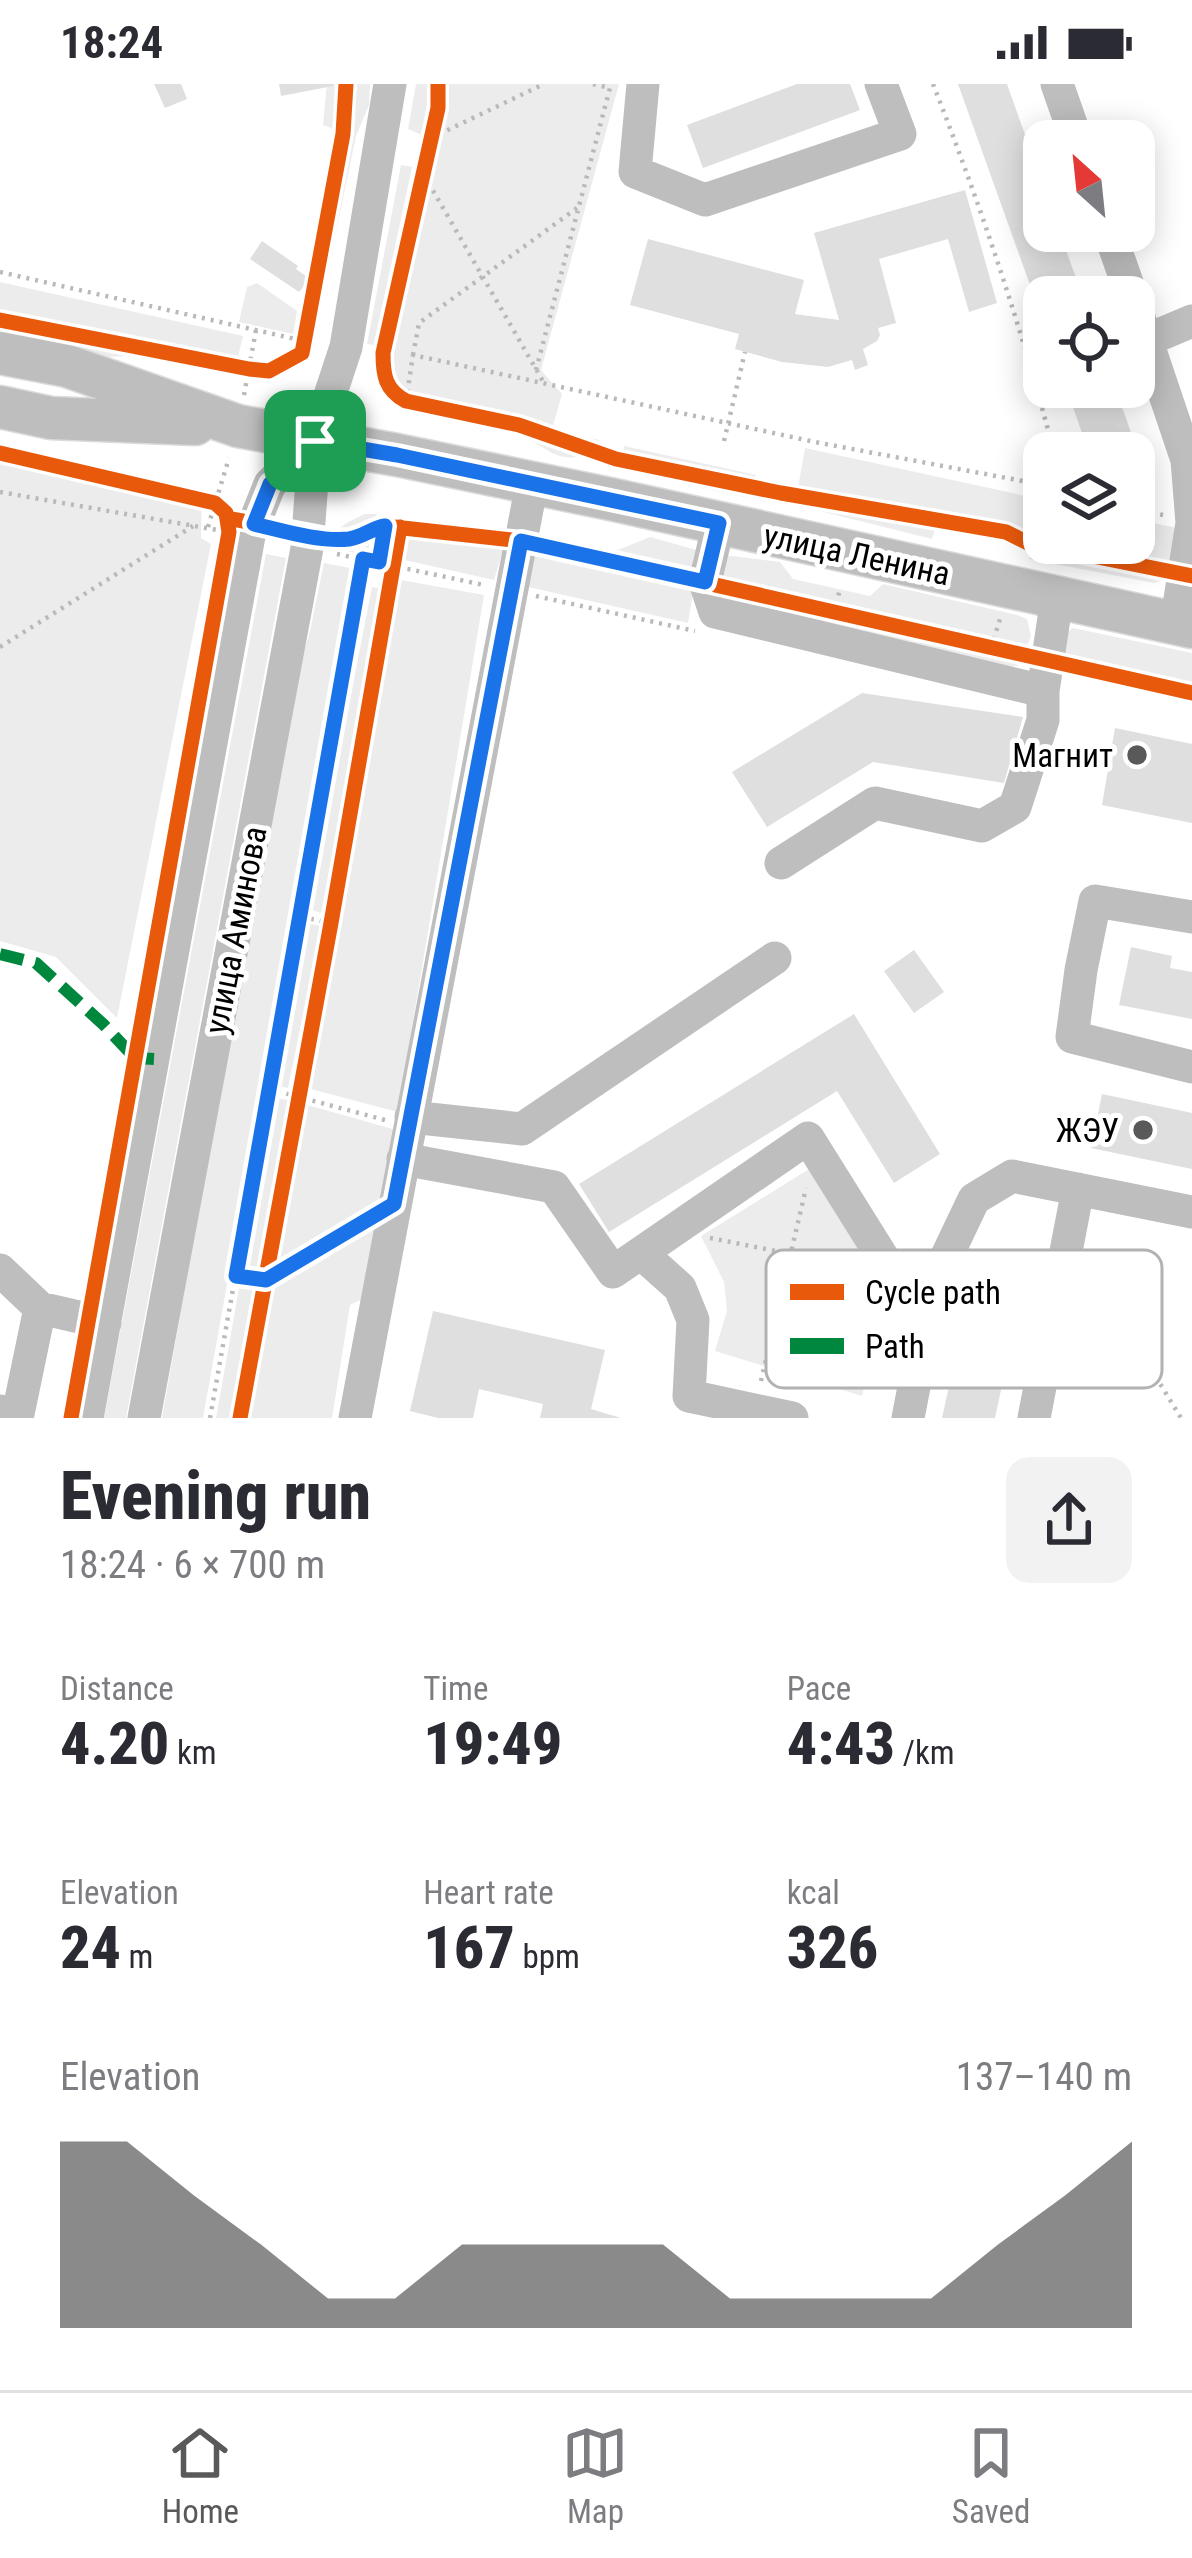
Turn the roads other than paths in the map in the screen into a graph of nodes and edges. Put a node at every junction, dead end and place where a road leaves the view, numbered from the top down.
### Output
1 (390, 84) edge
2 (881, 84) edge
3 (1057, 84) edge
4 (621, 85) edge
5 (1070, 120) edge
6 (1192, 321) edge
7 (1155, 337) edge
8 (0, 353) edge
9 (1155, 364) edge
10 (0, 407) edge
11 (238, 426) junction
12 (315, 441) junction
13 (532, 483) junction
14 (719, 523) junction
15 (1057, 598) junction
16 (1184, 626) edge
17 (1045, 676) junction
18 (781, 863) dead end
19 (1192, 917) edge
20 (775, 958) dead end
21 (1192, 1067) edge
22 (407, 1134) junction
23 (1078, 1190) junction
24 (1192, 1212) edge
25 (877, 1250) edge
26 (950, 1250) edge
27 (1066, 1250) edge
28 (642, 1254) junction
29 (0, 1270) edge
30 (40, 1308) junction
31 (105, 1323) junction
32 (914, 1388) edge
33 (1040, 1388) edge
34 (0, 1411) edge
35 (87, 1418) edge
36 (144, 1418) edge
37 (355, 1418) edge
38 (792, 1418) edge
39 (908, 1418) edge
40 (1034, 1418) edge

1 - 12 street, улица Аминова
2 - 4 street
3 - 5 street
6 - 7 street
8 - 11 main road, улица Ленина
9 - 16 street
10 - 11 main road, улица Ленина
11 - 12 main road, улица Ленина
12 - 13 main road, улица Ленина
12 - 31 street, улица Аминова
12 - 36 street, улица Аминова
13 - 14 main road, улица Ленина
13 - 22 street
14 - 15 main road, улица Ленина
14 - 17 street
15 - 16 main road, улица Ленина
15 - 17 street
17 - 18 street
19 - 21 street
20 - 22 street
22 - 28 street
22 - 37 street
23 - 24 street
23 - 26 street
23 - 27 street
25 - 28 street
28 - 38 street
29 - 30 street
30 - 31 street
30 - 34 street
31 - 35 street, улица Аминова
32 - 39 street
33 - 40 street

